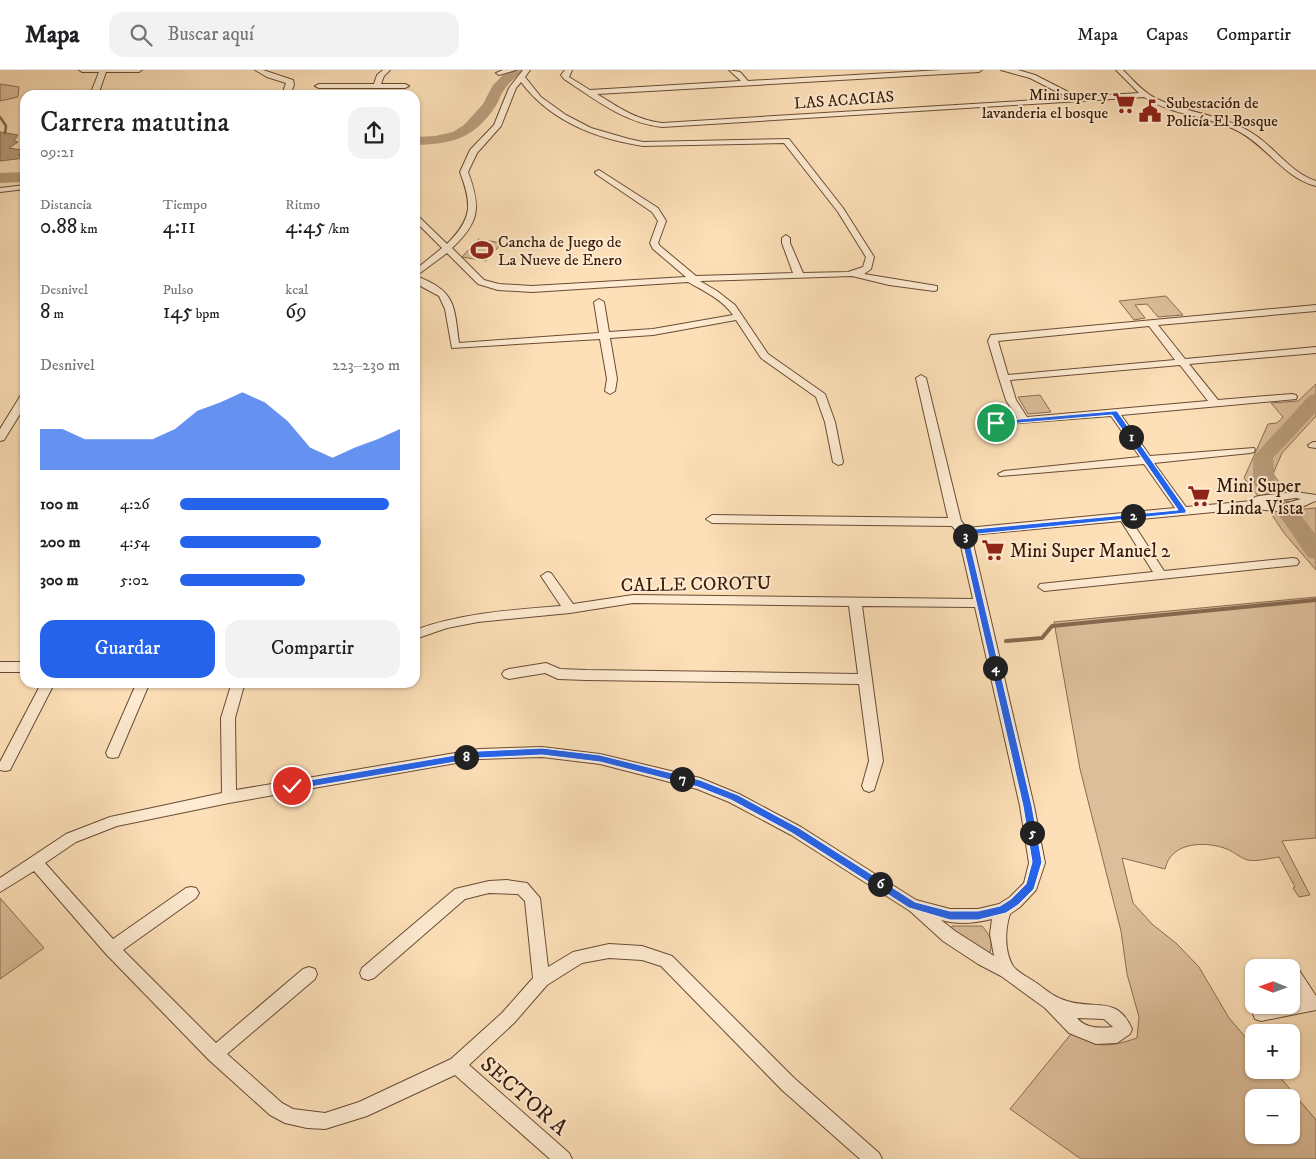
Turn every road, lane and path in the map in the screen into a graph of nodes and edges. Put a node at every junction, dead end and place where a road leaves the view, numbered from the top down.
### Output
1 (82, 70) edge
2 (139, 70) edge
3 (258, 70) edge
4 (387, 70) edge
5 (513, 70) edge
6 (569, 70) edge
7 (732, 70) edge
8 (979, 70) edge
9 (1004, 70) edge
10 (1119, 70) edge
11 (103, 71) edge
12 (936, 71) edge
13 (524, 72) edge
14 (499, 73) dead end
15 (746, 83) junction
16 (319, 86) dead end
17 (377, 86) junction
18 (404, 86) dead end
19 (96, 90) edge
20 (288, 90) edge
21 (590, 92) junction
22 (1146, 95) junction
23 (1075, 98) junction
24 (598, 172) dead end
25 (1316, 184) edge
26 (20, 188) edge
27 (0, 190) edge
28 (420, 221) edge
29 (786, 238) dead end
30 (447, 250) junction
31 (420, 270) edge
32 (851, 274) junction
33 (798, 275) junction
34 (693, 280) junction
35 (420, 282) edge
36 (934, 288) dead end
37 (599, 302) dead end
38 (1316, 308) edge
39 (738, 317) junction
40 (1151, 322) junction
41 (604, 335) junction
42 (1316, 350) edge
43 (1183, 361) junction
44 (921, 378) dead end
45 (1004, 378) junction
46 (610, 391) dead end
47 (1292, 397) dead end
48 (1216, 404) junction
49 (20, 405) edge
50 (1114, 413) junction
51 (1023, 420) junction
52 (996, 423) dead end
53 (0, 438) edge
54 (1250, 450) dead end
55 (1147, 460) junction
56 (838, 462) dead end
57 (1004, 474) dead end
58 (1307, 499) edge
59 (1183, 511) junction
60 (1124, 517) junction
61 (712, 519) dead end
62 (959, 527) junction
63 (1293, 562) dead end
64 (1161, 575) junction
65 (547, 576) dead end
66 (1044, 587) dead end
67 (855, 602) junction
68 (980, 603) junction
69 (570, 610) junction
70 (420, 633) edge
71 (0, 667) edge
72 (20, 667) edge
73 (509, 674) dead end
74 (865, 679) junction
75 (46, 688) edge
76 (141, 688) edge
77 (237, 688) edge
78 (113, 753) dead end
79 (5, 766) dead end
80 (869, 786) dead end
81 (229, 797) junction
82 (35, 862) junction
83 (0, 886) edge
84 (191, 893) dead end
85 (912, 905) junction
86 (1002, 910) junction
87 (112, 949) junction
88 (1007, 971) junction
89 (368, 973) dead end
90 (310, 974) dead end
91 (541, 980) junction
92 (1300, 984) edge
93 (1050, 1004) dead end
94 (1314, 1004) edge
95 (1300, 1007) edge
96 (215, 1054) junction
97 (456, 1065) junction
98 (563, 1159) edge
99 (873, 1159) edge

1 - 11 street
2 - 11 street
3 - 20 street
4 - 17 street
5 - 14 street
6 - 21 street, LAS ACACIAS
7 - 15 street
8 - 12 street
9 - 23 street
10 - 22 street
11 - 19 street
12 - 15 street
13 - 30 street
13 - 32 street
15 - 21 street
16 - 17 street
17 - 18 street
21 - 23 street, LAS ACACIAS
22 - 23 street, LAS ACACIAS
22 - 25 street
24 - 34 street
26 - 27 street
28 - 30 street
29 - 33 street
30 - 31 street
30 - 34 street
32 - 33 street
32 - 36 street
33 - 34 street
34 - 39 street
35 - 41 street
37 - 41 street
38 - 40 street
39 - 41 street
39 - 56 street
40 - 43 street
40 - 45 street
41 - 46 street
42 - 43 street
43 - 45 street
43 - 48 street
44 - 62 street
45 - 51 street
47 - 48 street
48 - 50 street
49 - 53 street
50 - 51 street
50 - 55 street
51 - 52 street
54 - 55 street
55 - 57 street
55 - 59 street
58 - 59 street
59 - 60 street
60 - 62 street
60 - 64 street
61 - 62 street
62 - 68 street
63 - 64 street
64 - 66 street
65 - 69 street
67 - 68 street, CALLE COROTU
67 - 69 street, CALLE COROTU
67 - 74 street
68 - 86 street
69 - 70 street, CALLE COROTU
71 - 72 street
73 - 74 street
74 - 80 street
75 - 79 street
76 - 78 street
77 - 81 street
81 - 82 street
81 - 85 street
82 - 83 street
82 - 87 street
84 - 87 street
85 - 86 street
85 - 88 street
86 - 88 street
87 - 96 street
88 - 93 street
89 - 91 street
90 - 96 street
91 - 97 street
91 - 99 street
92 - 94 street
94 - 95 street
96 - 97 street
97 - 98 street, SECTOR A

